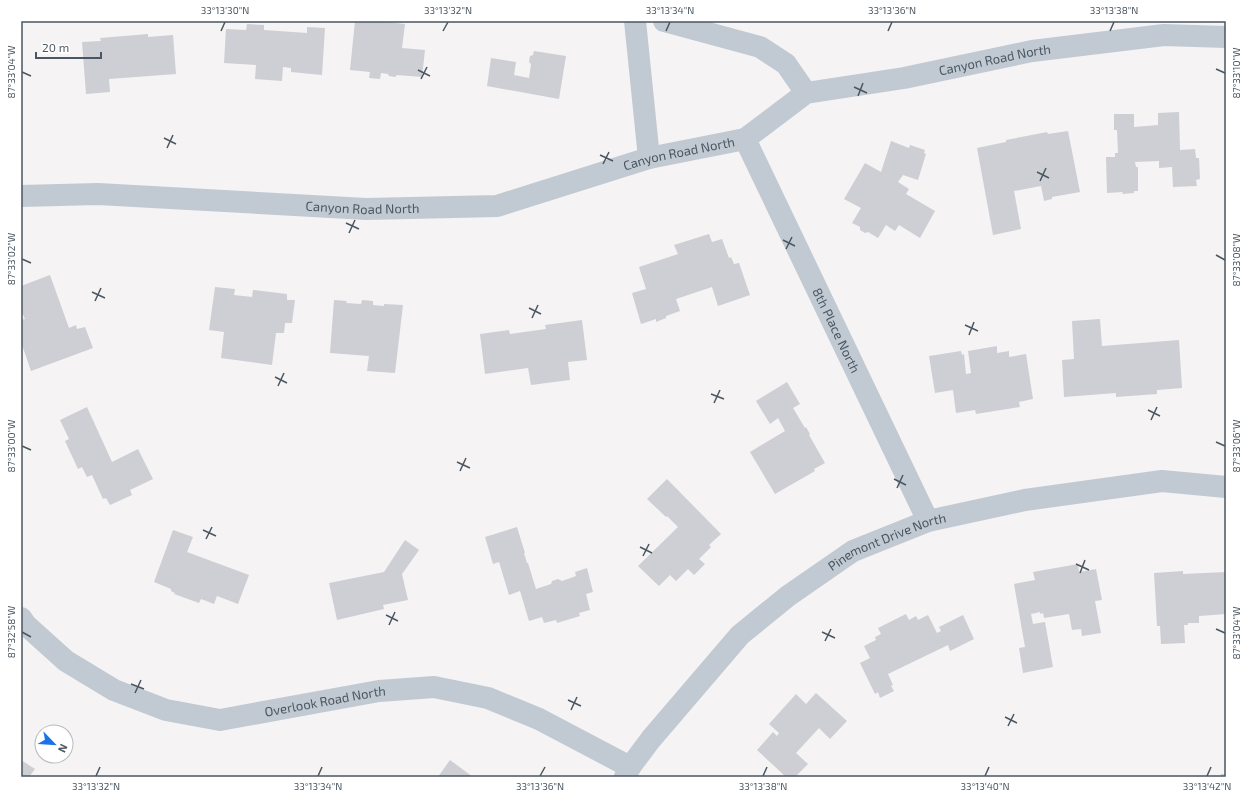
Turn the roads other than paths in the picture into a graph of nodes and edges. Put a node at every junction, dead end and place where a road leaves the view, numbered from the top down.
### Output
1 (635, 21) edge
2 (664, 21) edge
3 (1226, 37) edge
4 (806, 93) junction
5 (745, 139) junction
6 (648, 158) junction
7 (21, 196) edge
8 (1226, 487) edge
9 (928, 521) junction
10 (21, 618) edge
11 (628, 772) edge

1 - 6 street
2 - 4 street
3 - 4 street, Canyon Road North
4 - 5 street, Canyon Road North
5 - 6 street, Canyon Road North
5 - 9 street, 8th Place North
6 - 7 street, Canyon Road North
8 - 9 street, Pinemont Drive North
9 - 11 street, Pinemont Drive North
10 - 11 street, Overlook Road North

